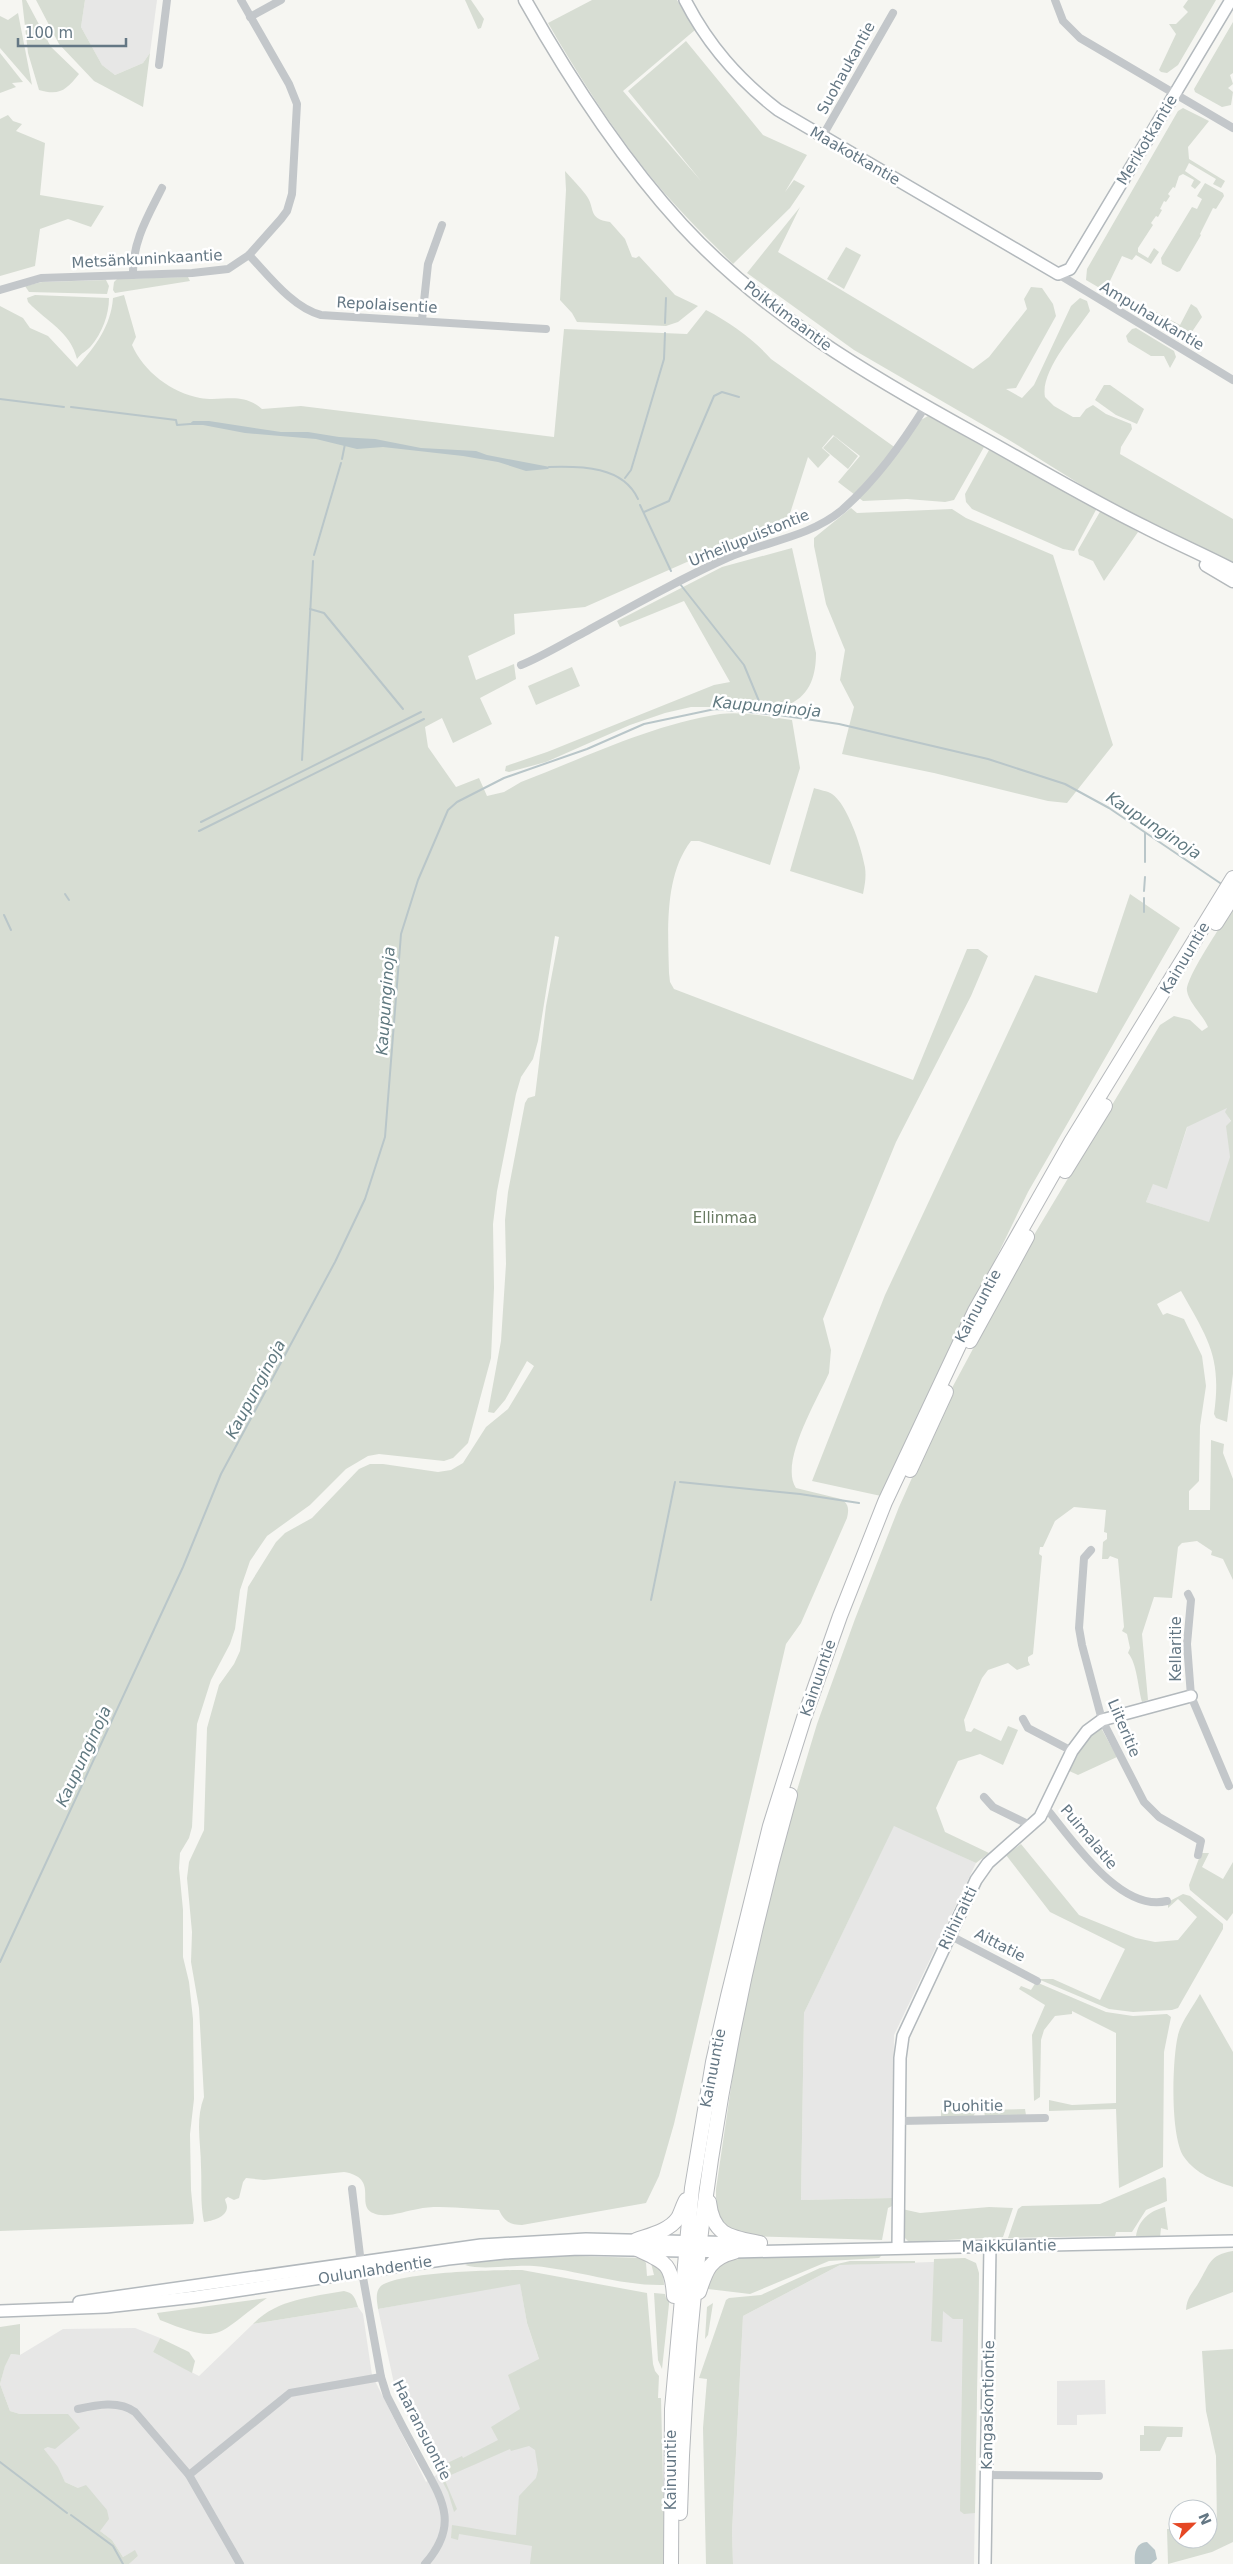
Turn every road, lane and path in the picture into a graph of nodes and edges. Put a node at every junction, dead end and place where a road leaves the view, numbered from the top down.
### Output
1 (167, 0) edge
2 (241, 0) edge
3 (281, 0) edge
4 (525, 0) edge
5 (685, 0) edge
6 (1055, 0) edge
7 (1231, 0) edge
8 (893, 13) dead end
9 (250, 17) junction
10 (159, 65) dead end
11 (1175, 93) junction
12 (1233, 128) edge
13 (822, 137) junction
14 (162, 188) dead end
15 (442, 225) dead end
16 (249, 255) junction
17 (1058, 274) junction
18 (133, 275) junction
19 (0, 290) edge
20 (422, 320) junction
21 (546, 329) dead end
22 (1233, 380) edge
23 (925, 407) junction
24 (1144, 527) junction
25 (1233, 570) edge
26 (1233, 581) edge
27 (521, 665) dead end
28 (1233, 878) edge
29 (1229, 897) edge
30 (1091, 1550) dead end
31 (1188, 1594) dead end
32 (1191, 1696) junction
33 (1023, 1719) dead end
34 (1102, 1720) junction
35 (1072, 1751) junction
36 (1229, 1786) dead end
37 (984, 1798) dead end
38 (1046, 1808) junction
39 (1032, 1826) junction
40 (1198, 1855) dead end
41 (1167, 1901) dead end
42 (949, 1935) junction
43 (1037, 1981) dead end
44 (1045, 2118) dead end
45 (901, 2121) junction
46 (708, 2186) junction
47 (692, 2188) junction
48 (352, 2189) dead end
49 (1233, 2241) edge
50 (760, 2243) junction
51 (637, 2245) junction
52 (990, 2246) junction
53 (692, 2247) junction
54 (898, 2248) junction
55 (785, 2250) junction
56 (734, 2252) junction
57 (361, 2267) junction
58 (0, 2311) edge
59 (693, 2311) junction
60 (677, 2335) junction
61 (381, 2378) junction
62 (78, 2409) dead end
63 (188, 2475) junction
64 (986, 2475) junction
65 (1099, 2476) dead end
66 (240, 2564) edge
67 (424, 2564) edge
68 (671, 2564) edge
69 (680, 2564) edge
70 (985, 2564) edge

1 - 10 street
2 - 9 street, Metsänkuninkaantie
3 - 9 street
4 - 23 main road, Poikkimaantie
5 - 13 street, Maakotkantie
6 - 11 street
7 - 11 street, Merikotkantie
8 - 13 street, Suohaukantie
9 - 16 street, Metsänkuninkaantie
11 - 12 street
11 - 17 street, Merikotkantie
13 - 17 street, Maakotkantie
14 - 18 street
15 - 20 street
16 - 18 street, Metsänkuninkaantie
16 - 20 street, Repolaisentie
17 - 22 street, Ampuhaukantie
18 - 19 street, Metsänkuninkaantie
20 - 21 street, Repolaisentie
23 - 24 main road, Poikkimaantie
23 - 27 street, Urheilupuistontie
24 - 25 main road, Poikkimaantie
24 - 26 main road, Poikkimaantie
28 - 29 highway, Kainuuntie
29 - 46 highway, Kainuuntie
29 - 47 highway, Kainuuntie
30 - 34 street, Liiteritie
31 - 32 street, Kellaritie
32 - 34 street, Riihiraitti
32 - 36 street, Kellaritie
33 - 35 street
34 - 35 street, Riihiraitti
34 - 40 street, Liiteritie
35 - 38 street, Riihiraitti
37 - 39 street
38 - 39 street, Riihiraitti
38 - 41 street, Puimalatie
39 - 42 street, Riihiraitti
42 - 43 street, Aittatie
42 - 45 street, Riihiraitti
44 - 45 street, Puohitie
45 - 54 street, Riihiraitti
46 - 50 highway
46 - 53 highway, Kainuuntie
47 - 51 highway
47 - 53 highway, Kainuuntie
48 - 57 street, Haaransuontie
49 - 52 street, Maikkulantie
50 - 53 street, Maikkulantie
50 - 55 street, Maikkulantie
51 - 53 street, Oulunlahdentie
51 - 57 street, Oulunlahdentie
51 - 60 highway
52 - 54 street, Maikkulantie
52 - 64 street, Kangaskontiontie
53 - 56 street, Maikkulantie
53 - 59 highway, Kainuuntie
53 - 60 highway, Kainuuntie
54 - 55 street, Maikkulantie
55 - 56 street, Maikkulantie
56 - 59 highway
57 - 58 street, Oulunlahdentie
57 - 61 street, Haaransuontie
59 - 69 highway, Kainuuntie
60 - 68 highway, Kainuuntie
61 - 63 street
61 - 67 street, Haaransuontie
62 - 63 street
63 - 66 street
64 - 65 street
64 - 70 street, Kangaskontiontie

